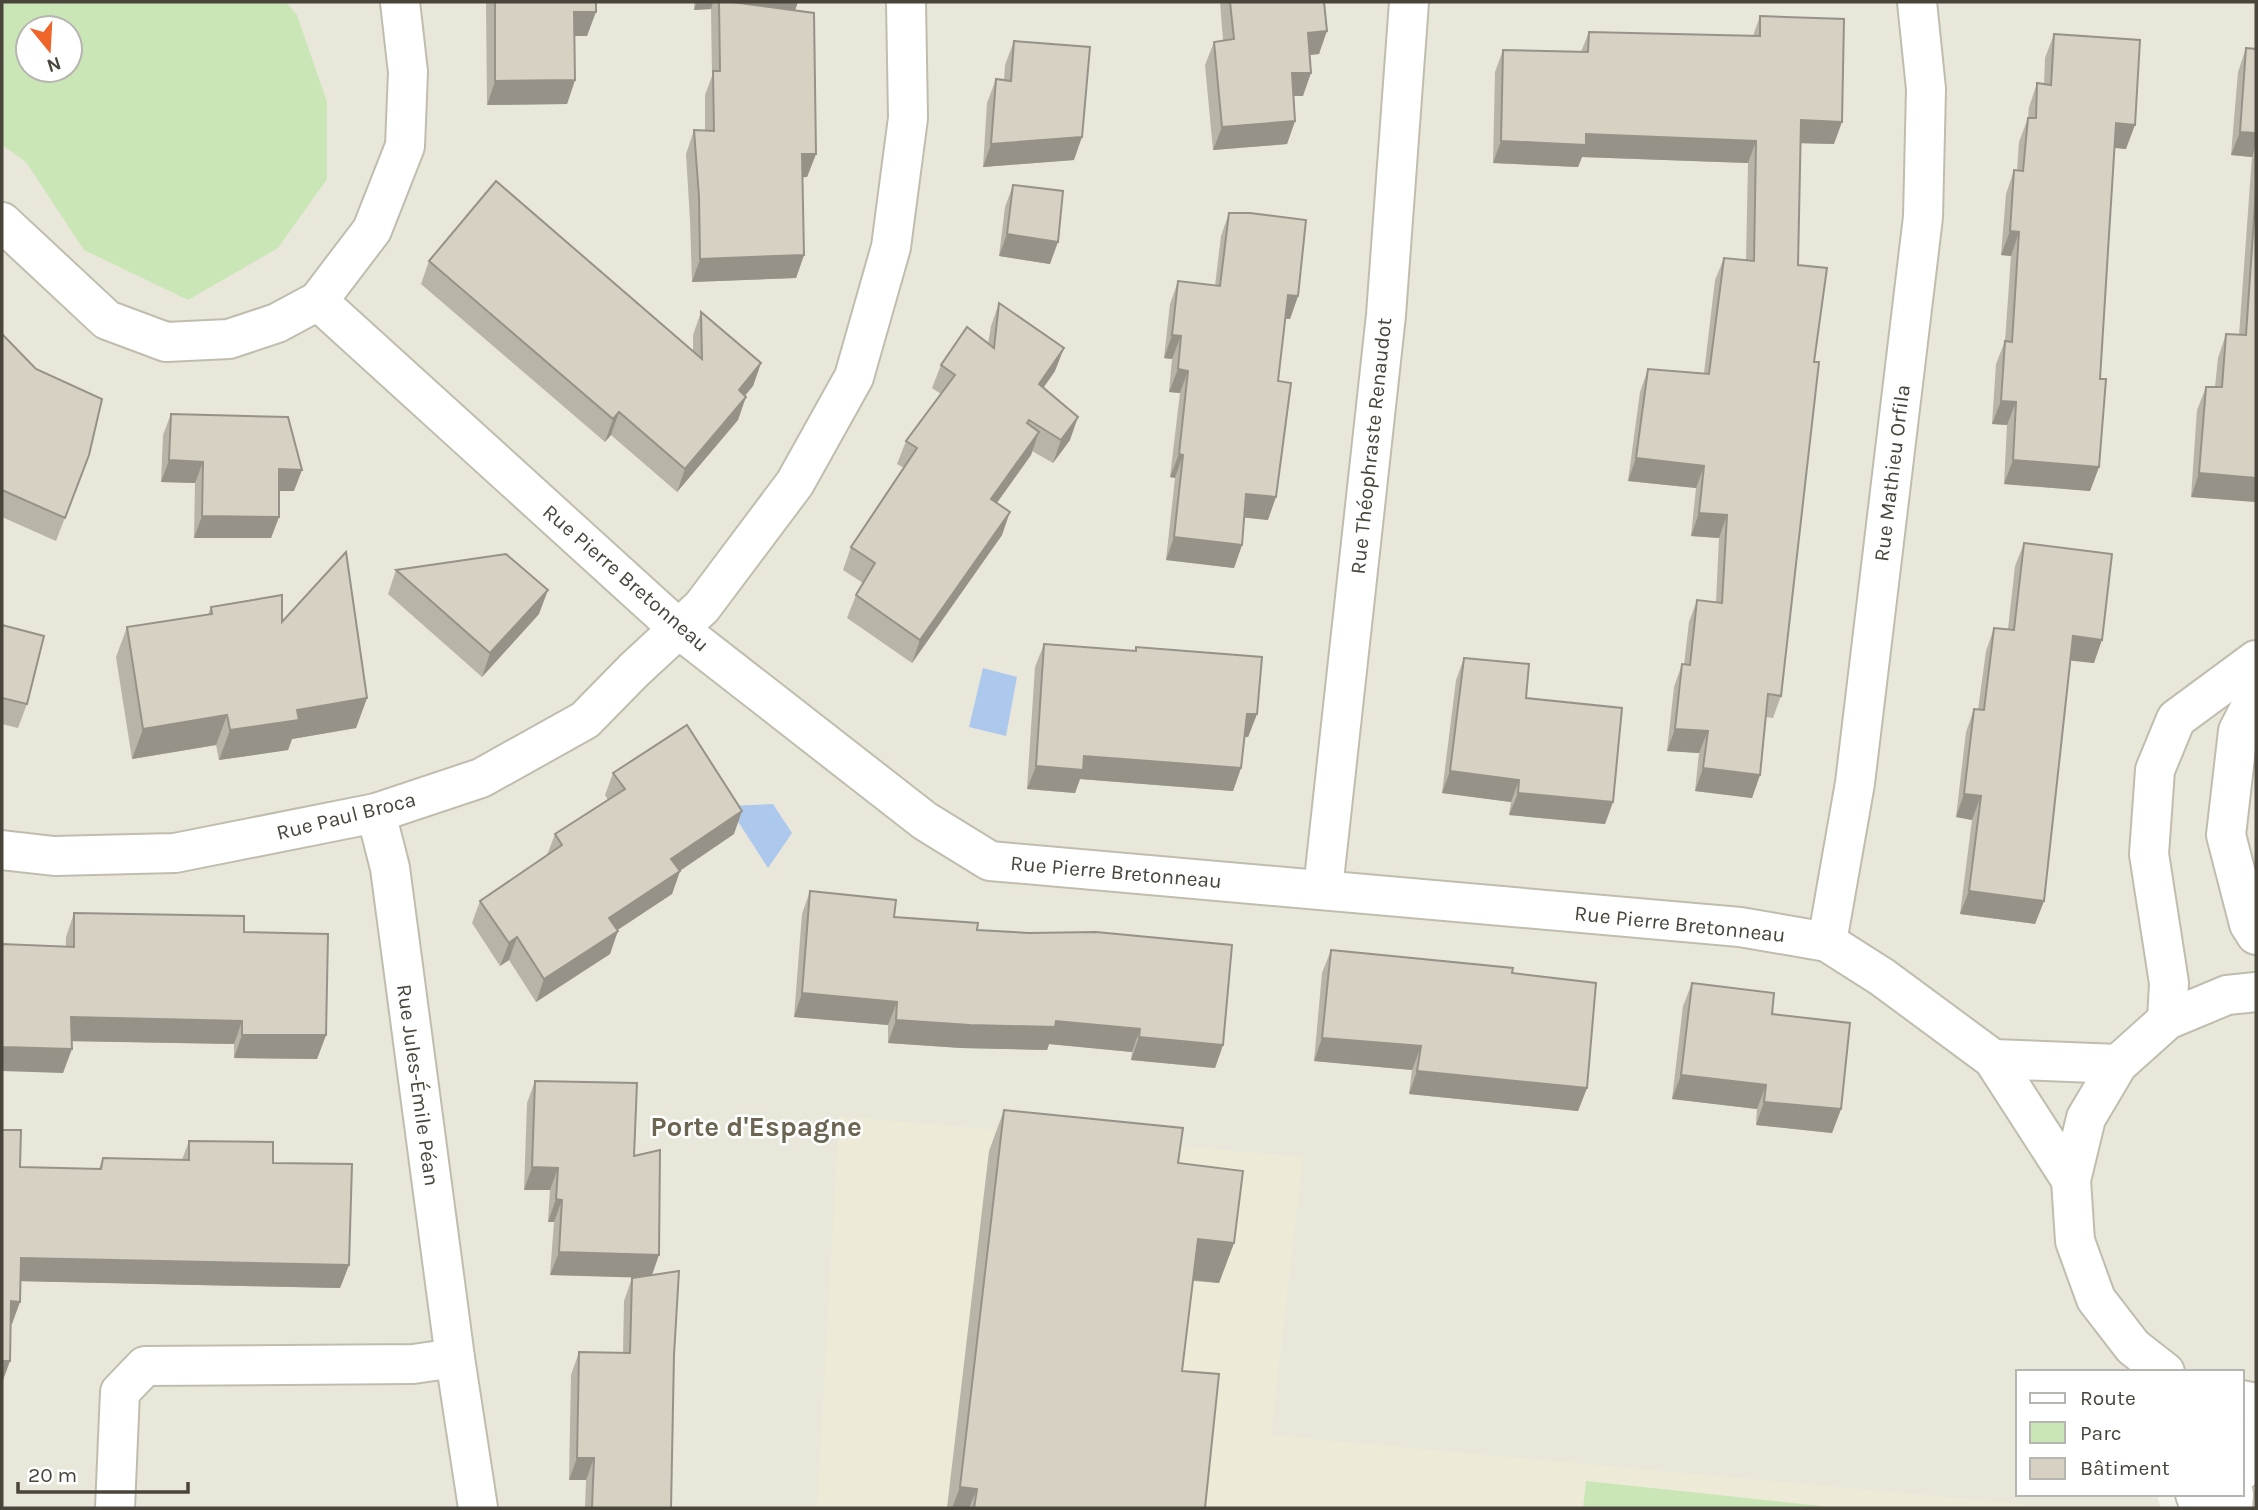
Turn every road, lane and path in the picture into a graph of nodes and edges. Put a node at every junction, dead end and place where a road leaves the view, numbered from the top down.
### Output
1 (400, 2) edge
2 (906, 2) edge
3 (1409, 2) edge
4 (1917, 2) edge
5 (2, 222) edge
6 (318, 301) junction
7 (680, 629) junction
8 (2256, 660) edge
9 (2256, 696) edge
10 (376, 813) junction
11 (2, 850) edge
12 (1324, 889) junction
13 (2256, 935) edge
14 (1827, 942) junction
15 (2256, 992) edge
16 (2168, 1020) junction
17 (1993, 1059) junction
18 (2118, 1064) junction
19 (2071, 1180) junction
20 (454, 1358) junction
21 (2138, 1359) edge
22 (2161, 1370) edge
23 (2256, 1436) edge
24 (2244, 1466) edge
25 (114, 1508) edge
26 (478, 1508) edge

1 - 6 street
2 - 7 street, Rue Paul Broca
3 - 12 street, Rue Théophraste Renaudot
4 - 14 street, Rue Mathieu Orfila
5 - 6 street
6 - 7 street, Rue Pierre Bretonneau
7 - 10 street, Rue Paul Broca
7 - 12 street, Rue Pierre Bretonneau
8 - 16 street
9 - 13 street
10 - 11 street, Rue Paul Broca
10 - 20 street, Rue Jules-Émile Péan
12 - 14 street, Rue Pierre Bretonneau
14 - 17 street, Rue Pierre Bretonneau
15 - 16 street
16 - 18 street
17 - 18 street
17 - 19 street, Rue Pierre Bretonneau
18 - 19 street
19 - 21 street
20 - 25 street
20 - 26 street, Rue Jules-Émile Péan
21 - 22 street
23 - 24 street

